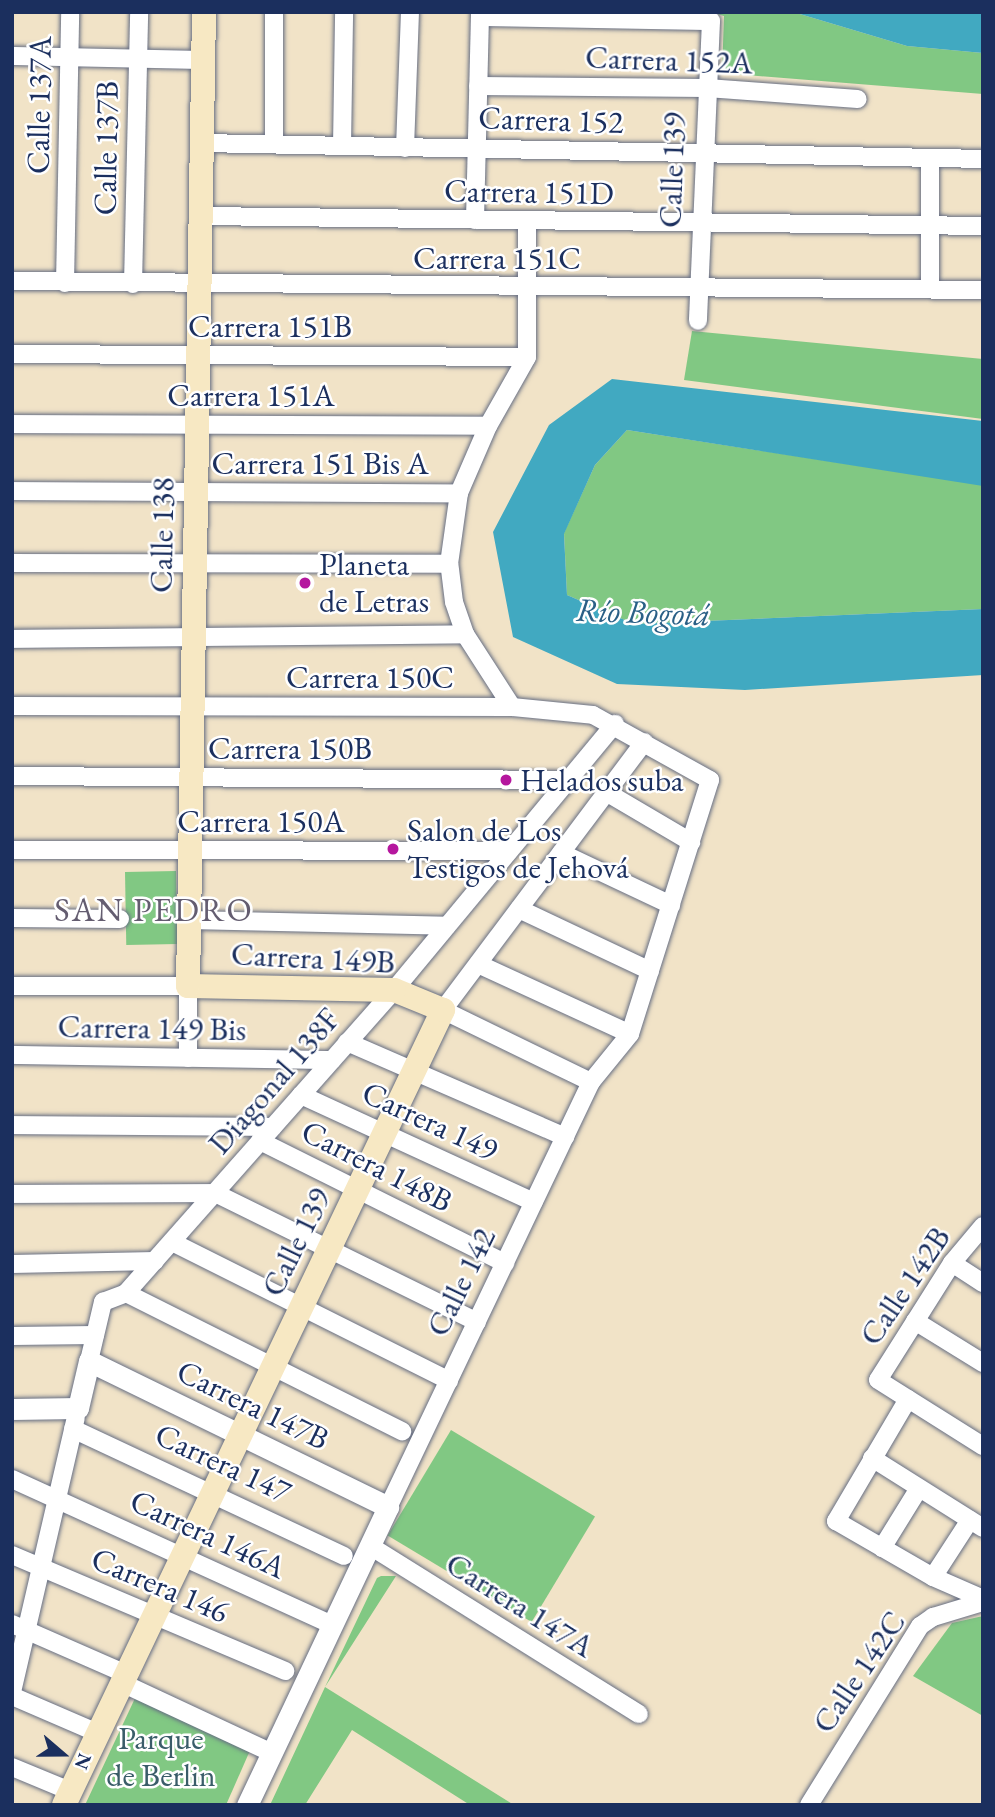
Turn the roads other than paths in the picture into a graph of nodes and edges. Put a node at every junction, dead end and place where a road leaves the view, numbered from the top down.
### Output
1 (70, 12) edge
2 (138, 12) edge
3 (204, 12) edge
4 (274, 12) edge
5 (344, 12) edge
6 (410, 12) edge
7 (480, 14) edge
8 (12, 56) edge
9 (70, 57) junction
10 (138, 59) junction
11 (204, 60) junction
12 (478, 86) junction
13 (707, 88) junction
14 (858, 99) dead end
15 (202, 143) junction
16 (274, 144) junction
17 (342, 146) junction
18 (405, 148) junction
19 (476, 148) junction
20 (706, 155) junction
21 (930, 159) junction
22 (983, 159) edge
23 (201, 216) junction
24 (475, 220) junction
25 (527, 220) junction
26 (704, 225) junction
27 (931, 225) junction
28 (983, 226) edge
29 (12, 281) edge
30 (65, 283) junction
31 (133, 284) junction
32 (200, 286) junction
33 (701, 287) junction
34 (527, 289) junction
35 (930, 289) junction
36 (983, 290) edge
37 (698, 321) dead end
38 (12, 354) edge
39 (199, 355) junction
40 (527, 357) junction
41 (12, 424) edge
42 (197, 425) junction
43 (488, 426) junction
44 (12, 491) edge
45 (196, 492) junction
46 (458, 493) junction
47 (12, 563) edge
48 (195, 564) junction
49 (449, 564) junction
50 (465, 634) junction
51 (194, 638) junction
52 (12, 639) edge
53 (12, 706) edge
54 (193, 707) junction
55 (512, 707) junction
56 (615, 724) junction
57 (644, 742) junction
58 (12, 776) edge
59 (192, 778) junction
60 (568, 780) junction
61 (710, 780) joint
62 (606, 792) junction
63 (691, 842) junction
64 (12, 850) edge
65 (190, 850) junction
66 (509, 851) junction
67 (561, 852) junction
68 (671, 905) junction
69 (519, 909) junction
70 (12, 918) edge
71 (120, 919) dead end
72 (189, 920) junction
73 (447, 926) junction
74 (478, 964) junction
75 (650, 971) junction
76 (12, 986) edge
77 (188, 986) junction
78 (394, 990) junction
79 (443, 1010) junction
80 (630, 1034) junction
81 (347, 1042) junction
82 (12, 1055) edge
83 (188, 1058) junction
84 (332, 1060) junction
85 (414, 1072) junction
86 (591, 1082) junction
87 (301, 1095) junction
88 (12, 1125) edge
89 (273, 1127) junction
90 (384, 1133) junction
91 (565, 1136) junction
92 (260, 1141) junction
93 (357, 1190) junction
94 (215, 1193) junction
95 (12, 1194) edge
96 (534, 1202) junction
97 (983, 1226) edge
98 (172, 1242) junction
99 (329, 1250) junction
100 (155, 1261) junction
101 (505, 1263) junction
102 (952, 1263) junction
103 (12, 1264) edge
104 (983, 1283) edge
105 (126, 1293) junction
106 (301, 1308) junction
107 (915, 1321) junction
108 (477, 1322) junction
109 (95, 1335) junction
110 (12, 1336) edge
111 (89, 1360) junction
112 (983, 1363) edge
113 (273, 1367) junction
114 (449, 1381) junction
115 (908, 1399) junction
116 (12, 1409) edge
117 (76, 1418) junction
118 (402, 1431) dead end
119 (241, 1434) junction
120 (983, 1446) edge
121 (872, 1458) junction
122 (12, 1479) edge
123 (919, 1488) junction
124 (213, 1492) junction
125 (57, 1498) junction
126 (388, 1507) junction
127 (976, 1524) edge
128 (370, 1546) junction
129 (882, 1548) junction
130 (12, 1555) edge
131 (183, 1555) junction
132 (344, 1556) dead end
133 (41, 1567) junction
134 (933, 1577) junction
135 (983, 1600) edge
136 (155, 1615) junction
137 (333, 1625) junction
138 (20, 1627) edge
139 (285, 1671) dead end
140 (124, 1678) junction
141 (12, 1694) edge
142 (639, 1714) dead end
143 (98, 1733) junction
144 (272, 1753) junction
145 (12, 1767) edge
146 (67, 1798) edge
147 (247, 1805) edge
148 (809, 1805) edge

1 - 9 street, Calle 137A
2 - 10 street, Calle 137B
3 - 11 main road, Calle 138
4 - 16 street
5 - 17 street
6 - 18 street
7 - 12 street
7 - 13 street, Calle 139
8 - 9 street
9 - 10 street
9 - 30 street, Calle 137A
10 - 11 street
10 - 31 street, Calle 137B
11 - 15 main road, Calle 138
12 - 13 street, Carrera 152A
12 - 19 street
13 - 14 street, Carrera 152A
13 - 20 street, Calle 139
15 - 16 street, Carrera 152
15 - 23 main road, Calle 138
16 - 17 street, Carrera 152
17 - 18 street, Carrera 152
18 - 19 street, Carrera 152
19 - 20 street, Carrera 152
19 - 24 street
20 - 21 street, Carrera 152
20 - 26 street, Calle 139
21 - 22 street, Carrera 152
21 - 27 street
23 - 24 street, Carrera 151D
23 - 32 main road, Calle 138
24 - 25 street, Carrera 151D
25 - 26 street, Carrera 151D
25 - 34 street
26 - 27 street, Carrera 151D
26 - 33 street, Calle 139
27 - 28 street, Carrera 151D
27 - 35 street
29 - 30 street, Carrera 151C
30 - 31 street, Carrera 151C
31 - 32 street, Carrera 151C
32 - 34 street, Carrera 151C
32 - 39 main road, Calle 138
33 - 34 street, Carrera 151C
33 - 35 street, Carrera 151C
33 - 37 street, Calle 139
34 - 40 street
35 - 36 street, Carrera 151C
38 - 39 street, Carrera 151B
39 - 40 street, Carrera 151B
39 - 42 main road, Calle 138
40 - 43 street
41 - 42 street, Carrera 151A
42 - 43 street, Carrera 151A
42 - 45 main road, Calle 138
43 - 46 street
44 - 45 street, Carrera 151 Bis A
45 - 46 street, Carrera 151 Bis A
45 - 48 main road, Calle 138
46 - 49 street
47 - 48 street
48 - 49 street
48 - 51 main road, Calle 138
49 - 50 street
50 - 51 street
50 - 55 street
51 - 52 street
51 - 54 main road, Calle 138
53 - 54 street, Carrera 150C
54 - 55 street, Carrera 150C
54 - 59 main road, Calle 138
55 - 56 street, Carrera 150C
56 - 57 street, Carrera 150C
56 - 60 street, Diagonal 138F
57 - 61 street, Carrera 150C
57 - 62 street, Calle 139
58 - 59 street, Carrera 150B
59 - 60 street, Carrera 150B
59 - 65 main road, Calle 138
60 - 66 street, Diagonal 138F
61 - 63 street, Calle 142
62 - 63 street
62 - 67 street, Calle 139
63 - 68 street, Calle 142
64 - 65 street, Carrera 150A
65 - 66 street, Carrera 150A
65 - 72 main road, Calle 138
66 - 73 street, Diagonal 138F
67 - 68 street
67 - 69 street, Calle 139
68 - 75 street, Calle 142
69 - 74 street, Calle 139
69 - 75 street
70 - 71 street
72 - 73 street
72 - 77 main road, Calle 138
73 - 78 street, Diagonal 138F
74 - 79 street, Calle 139
74 - 80 street
75 - 80 street, Calle 142
76 - 77 street, Carrera 149B
77 - 78 main road, Carrera 149B
77 - 83 street, Calle 138
78 - 79 main road, Carrera 149B
78 - 81 street, Diagonal 138F
79 - 85 main road, Calle 139
79 - 86 street, Carrera 149B
80 - 86 street, Calle 142
81 - 84 street, Diagonal 138F
81 - 85 street
82 - 83 street, Carrera 149 Bis
83 - 84 street, Carrera 149 Bis
84 - 87 street, Diagonal 138F
85 - 90 main road, Calle 139
85 - 91 street
86 - 91 street, Calle 142
87 - 89 street, Diagonal 138F
87 - 90 street, Carrera 149
88 - 89 street, Carrera 148B
89 - 92 street, Diagonal 138F
90 - 93 main road, Calle 139
90 - 96 street, Carrera 149
91 - 96 street, Calle 142
92 - 93 street, Carrera 148B
92 - 94 street, Diagonal 138F
93 - 99 main road, Calle 139
93 - 101 street, Carrera 148B
94 - 95 street
94 - 98 street, Diagonal 138F
94 - 99 street
96 - 101 street, Calle 142
97 - 102 street, Calle 142B
98 - 100 street, Diagonal 138F
98 - 106 street
99 - 106 main road, Calle 139
99 - 108 street
100 - 103 street
100 - 105 street, Diagonal 138F
101 - 108 street, Calle 142
102 - 104 street
102 - 107 street, Calle 142B
105 - 109 street, Diagonal 138F
105 - 113 street
106 - 113 main road, Calle 139
106 - 114 street
107 - 112 street
107 - 115 street, Calle 142B
108 - 114 street, Calle 142
109 - 110 street
109 - 111 street
111 - 117 street
111 - 119 street, Carrera 147B
113 - 118 street
113 - 119 main road, Calle 139
114 - 126 street, Calle 142
115 - 120 street
115 - 121 street
116 - 117 street, Carrera 147
117 - 124 street, Carrera 147
117 - 125 street
119 - 124 main road, Calle 139
119 - 126 street, Carrera 147B
121 - 123 street
121 - 129 street
122 - 125 street, Carrera 146A
123 - 127 street
123 - 129 street
124 - 131 main road, Calle 139
124 - 132 street, Carrera 147
125 - 131 street, Carrera 146A
125 - 133 street
126 - 128 street, Calle 142
127 - 134 street
128 - 137 street, Calle 142
128 - 142 street, Carrera 147A
129 - 134 street
130 - 133 street, Carrera 146
131 - 136 main road, Calle 139
131 - 137 street, Carrera 146A
133 - 136 street, Carrera 146
133 - 138 street
134 - 135 street
135 - 148 street, Calle 142C
136 - 139 street, Carrera 146
136 - 140 main road, Calle 139
137 - 144 street, Calle 142
138 - 140 street
138 - 141 street
140 - 143 main road, Calle 139
140 - 144 street
141 - 143 street
143 - 146 main road, Calle 139
144 - 147 street, Calle 142
145 - 146 street

